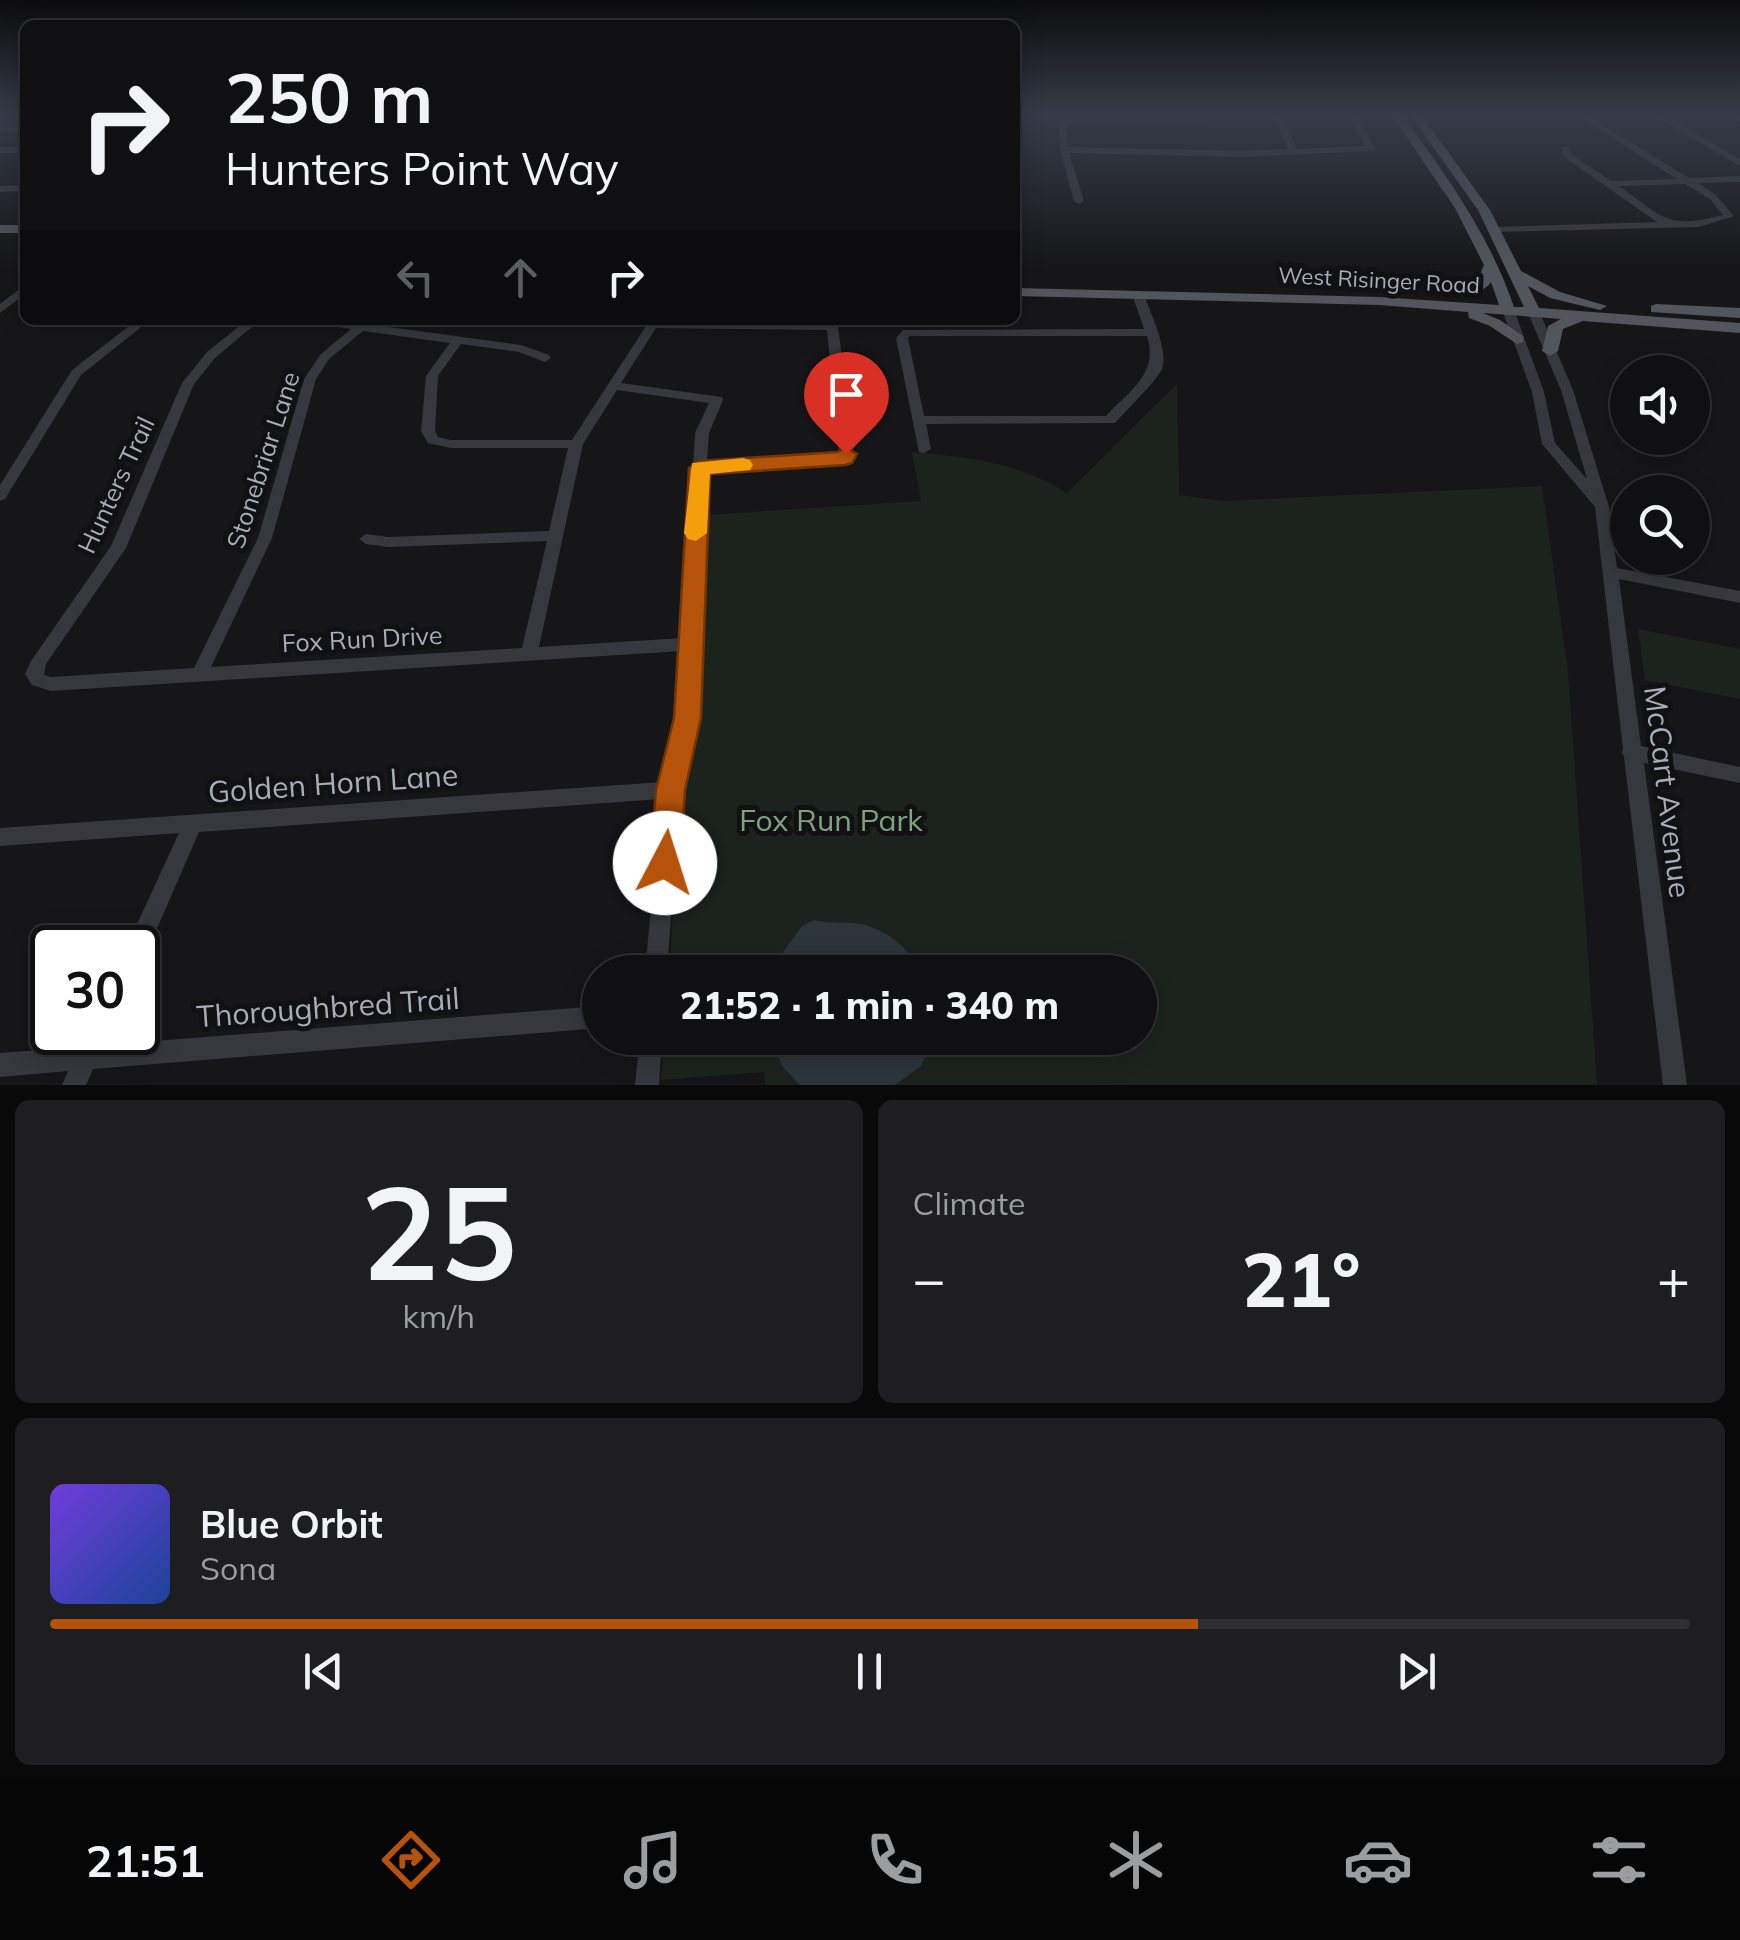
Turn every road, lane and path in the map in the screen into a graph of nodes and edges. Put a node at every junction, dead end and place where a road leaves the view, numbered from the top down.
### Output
1 (1069, 167) edge
2 (1432, 167) edge
3 (1454, 167) edge
4 (1584, 167) edge
5 (1664, 167) edge
6 (1740, 179) edge
7 (1687, 181) junction
8 (1610, 184) junction
9 (1079, 200) dead end
10 (1734, 217) edge
11 (1668, 225) junction
12 (1495, 230) junction
13 (1491, 266) junction
14 (1517, 273) junction
15 (1020, 279) edge
16 (1136, 288) junction
17 (20, 292) edge
18 (1020, 292) edge
19 (1459, 293) junction
20 (1506, 303) junction
21 (1443, 306) junction
22 (1531, 306) junction
23 (0, 310) edge
24 (1595, 312) junction
25 (1740, 313) edge
26 (138, 325) edge
27 (248, 325) edge
28 (352, 325) edge
29 (653, 325) edge
30 (761, 325) edge
31 (360, 326) junction
32 (1740, 328) edge
33 (1152, 333) junction
34 (1517, 338) junction
35 (458, 340) junction
36 (1550, 351) junction
37 (545, 358) dead end
38 (613, 386) junction
39 (918, 420) junction
40 (576, 444) junction
41 (924, 448) dead end
42 (700, 468) junction
43 (0, 496) edge
44 (1602, 507) junction
45 (552, 536) junction
46 (366, 539) dead end
47 (1610, 572) edge
48 (1610, 575) edge
49 (1625, 575) edge
50 (1740, 598) edge
51 (690, 644) junction
52 (529, 654) junction
53 (200, 674) junction
54 (38, 680) joint
55 (1631, 752) junction
56 (1740, 775) edge
57 (670, 790) junction
58 (193, 824) junction
59 (0, 837) edge
60 (147, 925) edge
61 (657, 955) edge
62 (582, 1018) edge
63 (650, 1055) edge
64 (87, 1057) junction
65 (0, 1065) edge
66 (74, 1085) edge
67 (648, 1085) edge
68 (1675, 1085) edge

1 - 9 street
2 - 13 main road
3 - 12 main road, McCart Avenue
4 - 8 street
5 - 7 street
6 - 7 street
7 - 8 street
7 - 10 street
8 - 11 street
10 - 11 street
11 - 12 street
12 - 14 main road, McCart Avenue
13 - 19 main road
13 - 20 main road
14 - 22 main road, McCart Avenue
14 - 24 main road
15 - 16 main road, West Risinger Road
16 - 18 main road, West Risinger Road
16 - 19 main road, West Risinger Road
16 - 21 main road, West Risinger Road
16 - 33 street
17 - 23 street
19 - 20 main road, West Risinger Road
20 - 21 main road, West Risinger Road
20 - 22 main road, West Risinger Road
20 - 34 street
21 - 34 main road
22 - 24 main road, West Risinger Road
22 - 36 street, McCart Avenue
24 - 25 main road, West Risinger Road
24 - 32 main road, West Risinger Road
24 - 36 main road
26 - 43 street
27 - 54 street, Hunters Trail
28 - 31 street
29 - 38 street
30 - 42 street
31 - 35 street
31 - 53 street, Stonebriar Lane
33 - 39 street
33 - 39 street
34 - 44 street
35 - 37 street
35 - 40 street
36 - 44 street, McCart Avenue
38 - 40 street
38 - 42 street
39 - 41 street
40 - 45 street
42 - 51 street
44 - 47 street, McCart Avenue
45 - 46 street
45 - 52 street
48 - 55 street, McCart Avenue
49 - 50 street
51 - 52 street, Fox Run Drive
51 - 57 street
52 - 53 street, Fox Run Drive
53 - 54 street, Fox Run Drive
55 - 56 street
55 - 68 street, McCart Avenue
57 - 58 street, Golden Horn Lane
57 - 61 street
58 - 59 street, Golden Horn Lane
58 - 60 street
62 - 64 street, Thoroughbred Trail
63 - 67 street
64 - 65 street, Thoroughbred Trail
64 - 66 street

